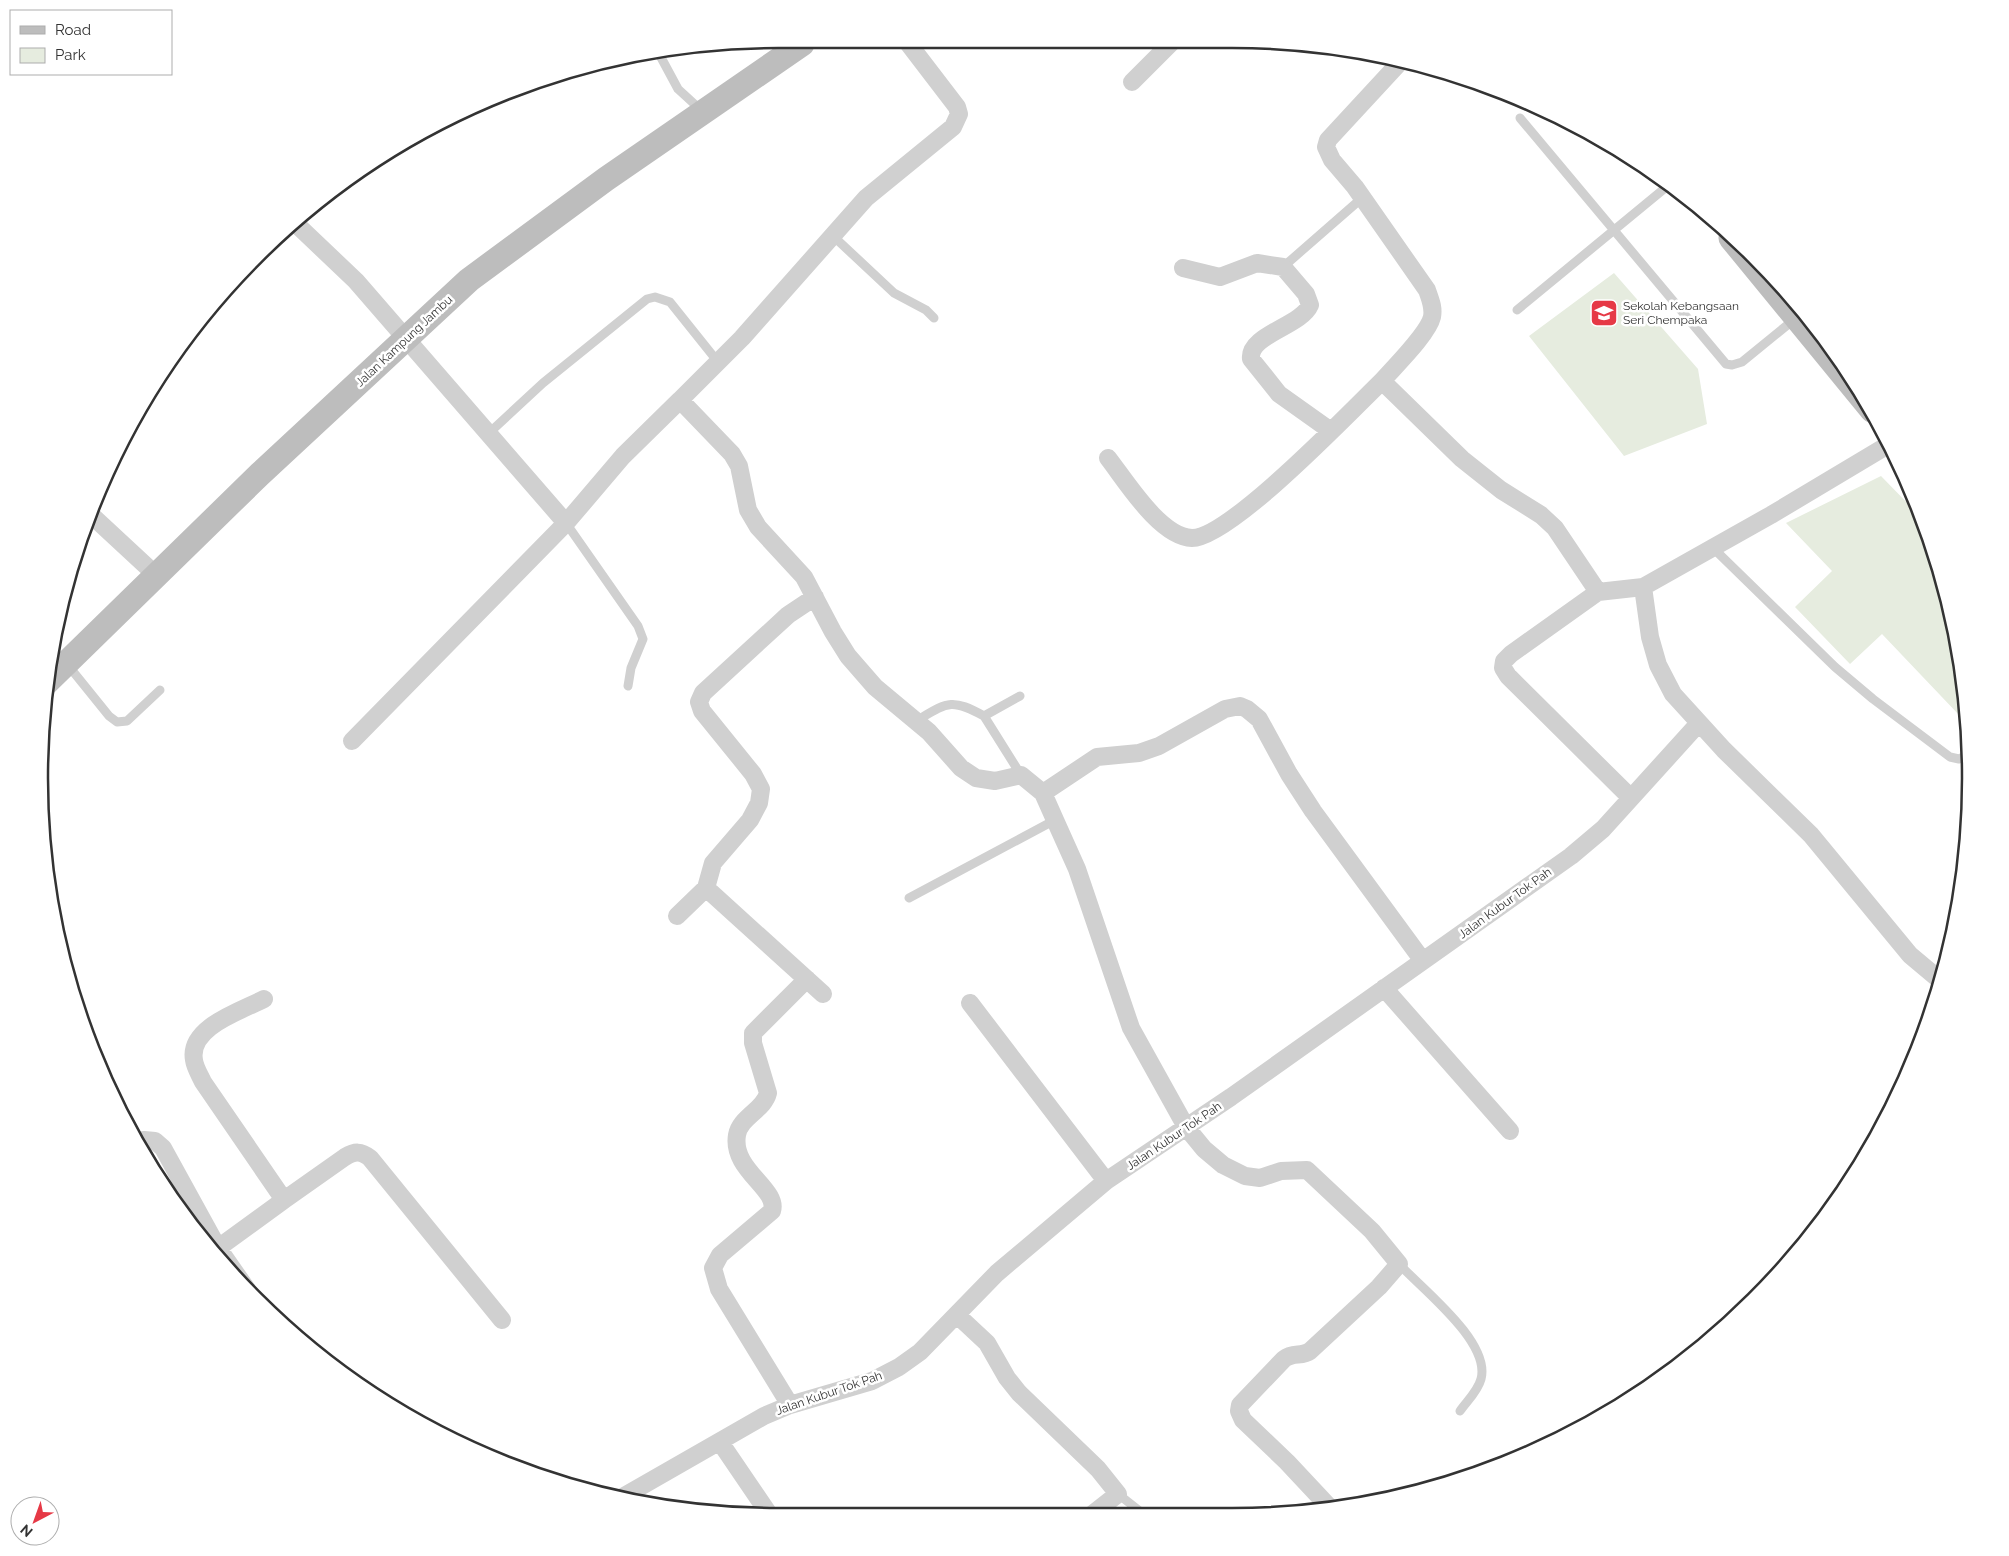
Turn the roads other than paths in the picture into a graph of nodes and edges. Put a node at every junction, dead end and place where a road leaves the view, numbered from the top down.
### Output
1 (796, 48) edge
2 (912, 48) edge
3 (1166, 48) edge
4 (661, 58) edge
5 (1396, 67) edge
6 (1132, 82) dead end
7 (703, 111) junction
8 (1520, 118) dead end
9 (1664, 189) edge
10 (1362, 198) junction
11 (299, 227) edge
12 (1616, 230) junction
13 (832, 234) junction
14 (1283, 267) junction
15 (1182, 268) dead end
16 (1763, 278) edge
17 (1517, 310) dead end
18 (934, 318) dead end
19 (1796, 318) junction
20 (406, 339) junction
21 (1824, 352) edge
22 (718, 362) junction
23 (1382, 381) junction
24 (680, 400) junction
25 (1331, 431) junction
26 (489, 433) junction
27 (1882, 448) edge
28 (1108, 458) dead end
29 (95, 519) edge
30 (566, 523) junction
31 (1712, 547) junction
32 (156, 576) junction
33 (1643, 587) junction
34 (1598, 592) junction
35 (815, 597) junction
36 (66, 664) junction
37 (56, 674) edge
38 (628, 686) dead end
39 (160, 690) dead end
40 (1020, 696) dead end
41 (984, 716) junction
42 (916, 721) junction
43 (1699, 723) junction
44 (352, 741) dead end
45 (1961, 758) edge
46 (1021, 775) junction
47 (1043, 793) junction
48 (1631, 798) junction
49 (1056, 820) junction
50 (706, 888) junction
51 (909, 898) dead end
52 (677, 916) dead end
53 (1423, 961) junction
54 (1934, 975) edge
55 (808, 979) junction
56 (1384, 988) junction
57 (824, 994) dead end
58 (264, 999) dead end
59 (970, 1003) dead end
60 (1186, 1127) junction
61 (1510, 1131) dead end
62 (144, 1140) edge
63 (1106, 1181) junction
64 (284, 1200) junction
65 (216, 1245) edge
66 (218, 1248) edge
67 (1399, 1264) junction
68 (957, 1315) junction
69 (502, 1320) dead end
70 (790, 1405) junction
71 (1460, 1411) dead end
72 (720, 1442) junction
73 (629, 1493) edge
74 (1118, 1494) junction
75 (1325, 1502) edge
76 (765, 1508) edge
77 (1100, 1508) edge
78 (1136, 1508) edge

1 - 7 street, Jalan Kampung Jambu
2 - 13 street
3 - 6 street
4 - 7 lane
5 - 10 street
7 - 20 street, Jalan Kampung Jambu
8 - 12 lane
9 - 12 lane
10 - 14 lane
10 - 23 street
11 - 20 street
12 - 17 lane
12 - 19 lane
13 - 18 lane
13 - 22 street
14 - 15 street
14 - 25 street
16 - 19 street
19 - 21 street
20 - 26 street
20 - 32 street, Jalan Kampung Jambu
22 - 24 street
22 - 26 lane
23 - 25 street
23 - 34 street
24 - 30 street
24 - 35 street
25 - 28 street
26 - 30 street
27 - 31 street
29 - 32 street
30 - 38 lane
30 - 44 street
31 - 33 street
31 - 45 lane
32 - 36 street, Jalan Kampung Jambu
33 - 34 street
33 - 43 street
34 - 48 street
35 - 42 street
35 - 50 street
36 - 37 street, Jalan Kampung Jambu
36 - 39 lane
40 - 41 lane
41 - 42 lane
41 - 46 lane
42 - 46 street
43 - 48 street, Jalan Kubur Tok Pah
43 - 54 street
46 - 47 street
47 - 49 street
47 - 53 street
48 - 53 street, Jalan Kubur Tok Pah
49 - 51 lane
49 - 60 street
50 - 52 street
50 - 55 street
53 - 56 street, Jalan Kubur Tok Pah
55 - 57 street
55 - 70 street
56 - 60 street, Jalan Kubur Tok Pah
56 - 61 street
58 - 64 street
59 - 63 street
60 - 63 street, Jalan Kubur Tok Pah
60 - 67 street
62 - 65 street
63 - 68 street, Jalan Kubur Tok Pah
64 - 66 street
64 - 69 street
67 - 71 lane
67 - 75 street
68 - 70 street, Jalan Kubur Tok Pah
68 - 74 street
70 - 72 street, Jalan Kubur Tok Pah
72 - 73 street, Jalan Kubur Tok Pah
72 - 76 street
74 - 77 street
74 - 78 lane

